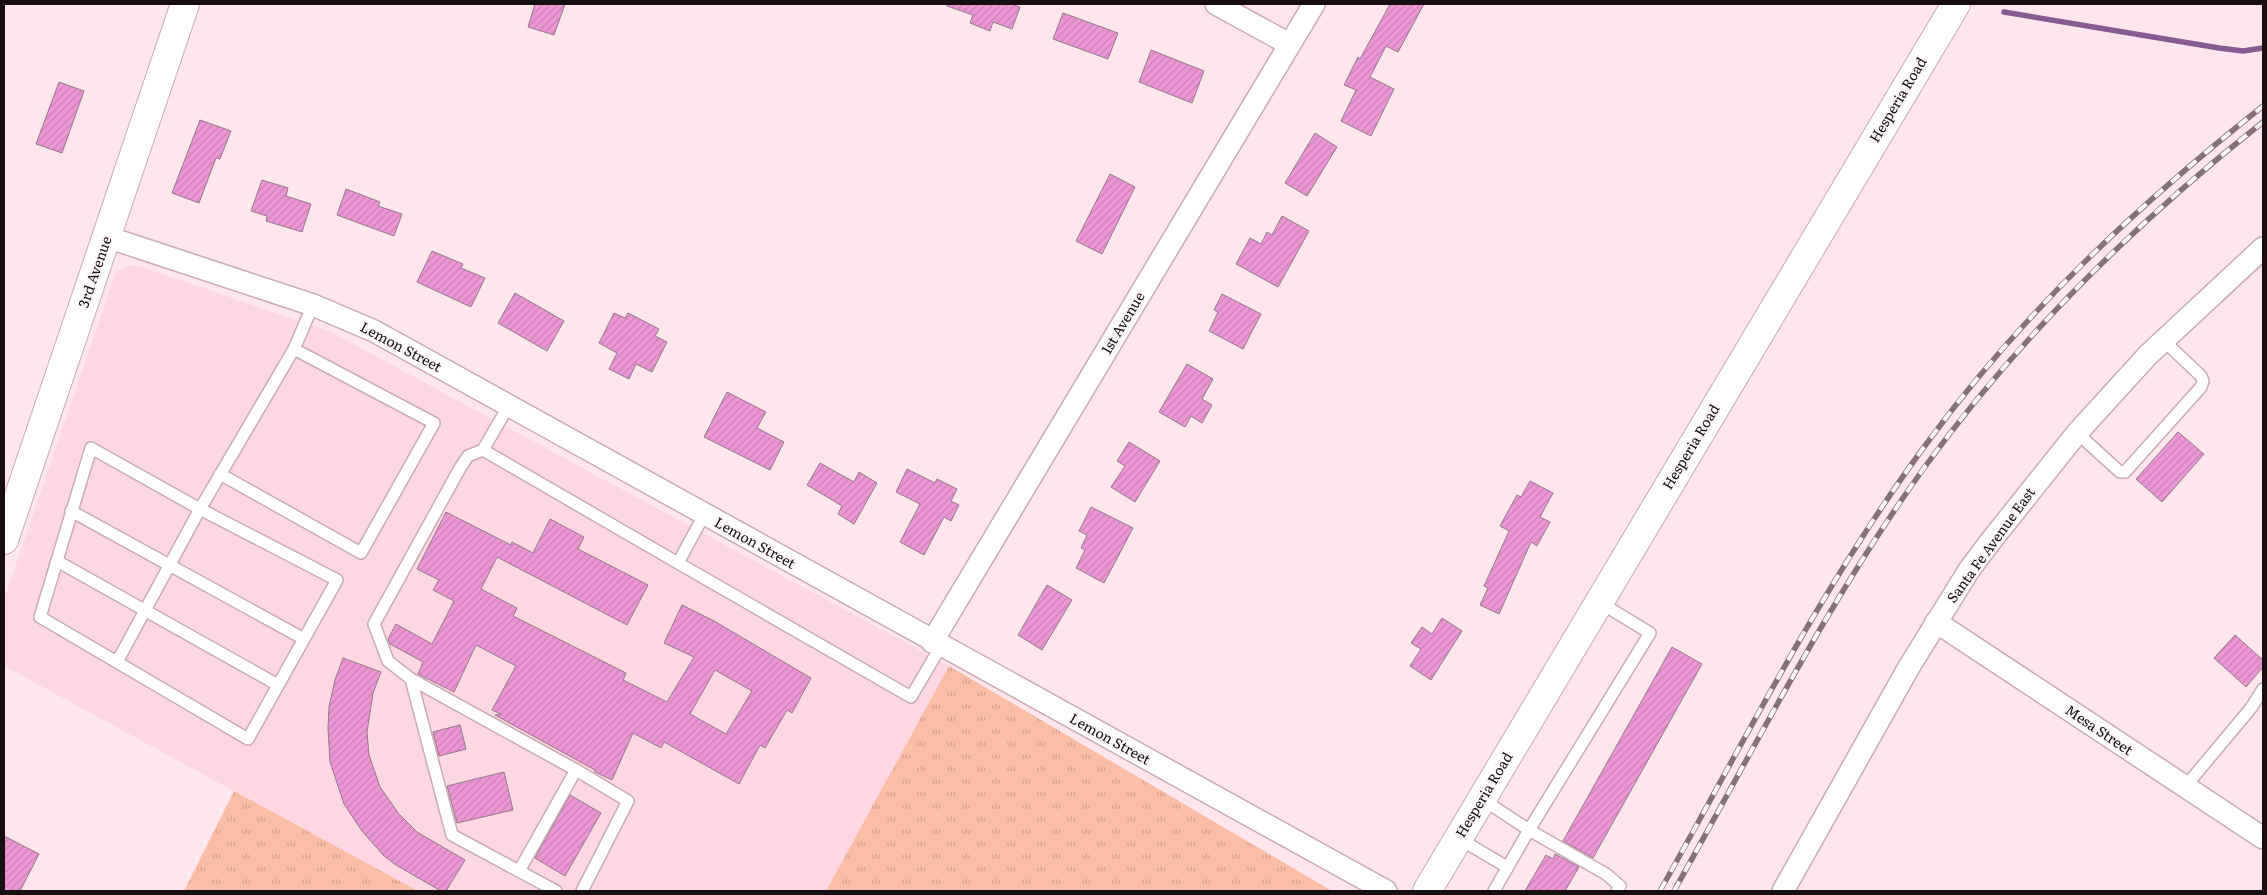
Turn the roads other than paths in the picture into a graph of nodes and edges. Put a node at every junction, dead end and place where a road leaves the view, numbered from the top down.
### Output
1 (185, 4) edge
2 (1216, 4) edge
3 (1314, 4) edge
4 (1956, 4) edge
5 (1290, 44) junction
6 (107, 237) junction
7 (2263, 248) edge
8 (313, 305) junction
9 (2163, 340) junction
10 (294, 349) junction
11 (509, 405) junction
12 (2077, 433) junction
13 (483, 450) junction
14 (220, 474) junction
15 (200, 509) junction
16 (72, 512) junction
17 (704, 514) junction
18 (4, 540) edge
19 (57, 561) junction
20 (678, 563) junction
21 (169, 566) junction
22 (1599, 602) junction
23 (145, 611) junction
24 (1936, 622) junction
25 (304, 639) junction
26 (937, 644) junction
27 (117, 662) junction
28 (411, 679) junction
29 (278, 686) junction
30 (2263, 688) edge
31 (576, 770) junction
32 (2185, 787) junction
33 (1482, 799) junction
34 (1529, 830) junction
35 (1458, 838) junction
36 (2263, 838) edge
37 (1508, 867) junction
38 (519, 871) junction
39 (556, 891) edge
40 (582, 891) edge
41 (1386, 891) edge
42 (1426, 891) edge
43 (1494, 891) edge
44 (1617, 891) edge
45 (1783, 891) edge

1 - 6 main road, 3rd Avenue
2 - 5 street
3 - 5 street, 1st Avenue
4 - 22 main road, Hesperia Road
5 - 26 street, 1st Avenue
6 - 8 street, Lemon Street
6 - 18 main road, 3rd Avenue
7 - 9 street, Santa Fe Avenue East
8 - 10 lane
8 - 11 street, Lemon Street
9 - 12 street, Santa Fe Avenue East
9 - 12 lane
10 - 14 lane
10 - 14 lane
11 - 13 lane
11 - 17 street, Lemon Street
12 - 24 street, Santa Fe Avenue East
13 - 20 lane
13 - 28 lane
14 - 15 lane
15 - 16 lane
15 - 21 lane
15 - 25 lane
16 - 19 lane
16 - 21 lane
17 - 20 lane
17 - 26 street, Lemon Street
19 - 23 lane
19 - 27 lane
20 - 26 lane
21 - 23 lane
21 - 25 lane
22 - 33 main road, Hesperia Road
22 - 34 lane
23 - 27 lane
23 - 29 lane
24 - 32 street, Mesa Street
24 - 45 street, Santa Fe Avenue East
25 - 29 lane
26 - 41 street, Lemon Street
27 - 29 lane
28 - 31 lane
28 - 38 lane
30 - 32 lane
31 - 38 lane
31 - 40 lane
32 - 36 street, Mesa Street
33 - 34 lane
33 - 35 main road, Hesperia Road
34 - 37 lane
34 - 44 lane
35 - 37 lane
35 - 42 main road, Hesperia Road
37 - 43 lane
38 - 39 lane

